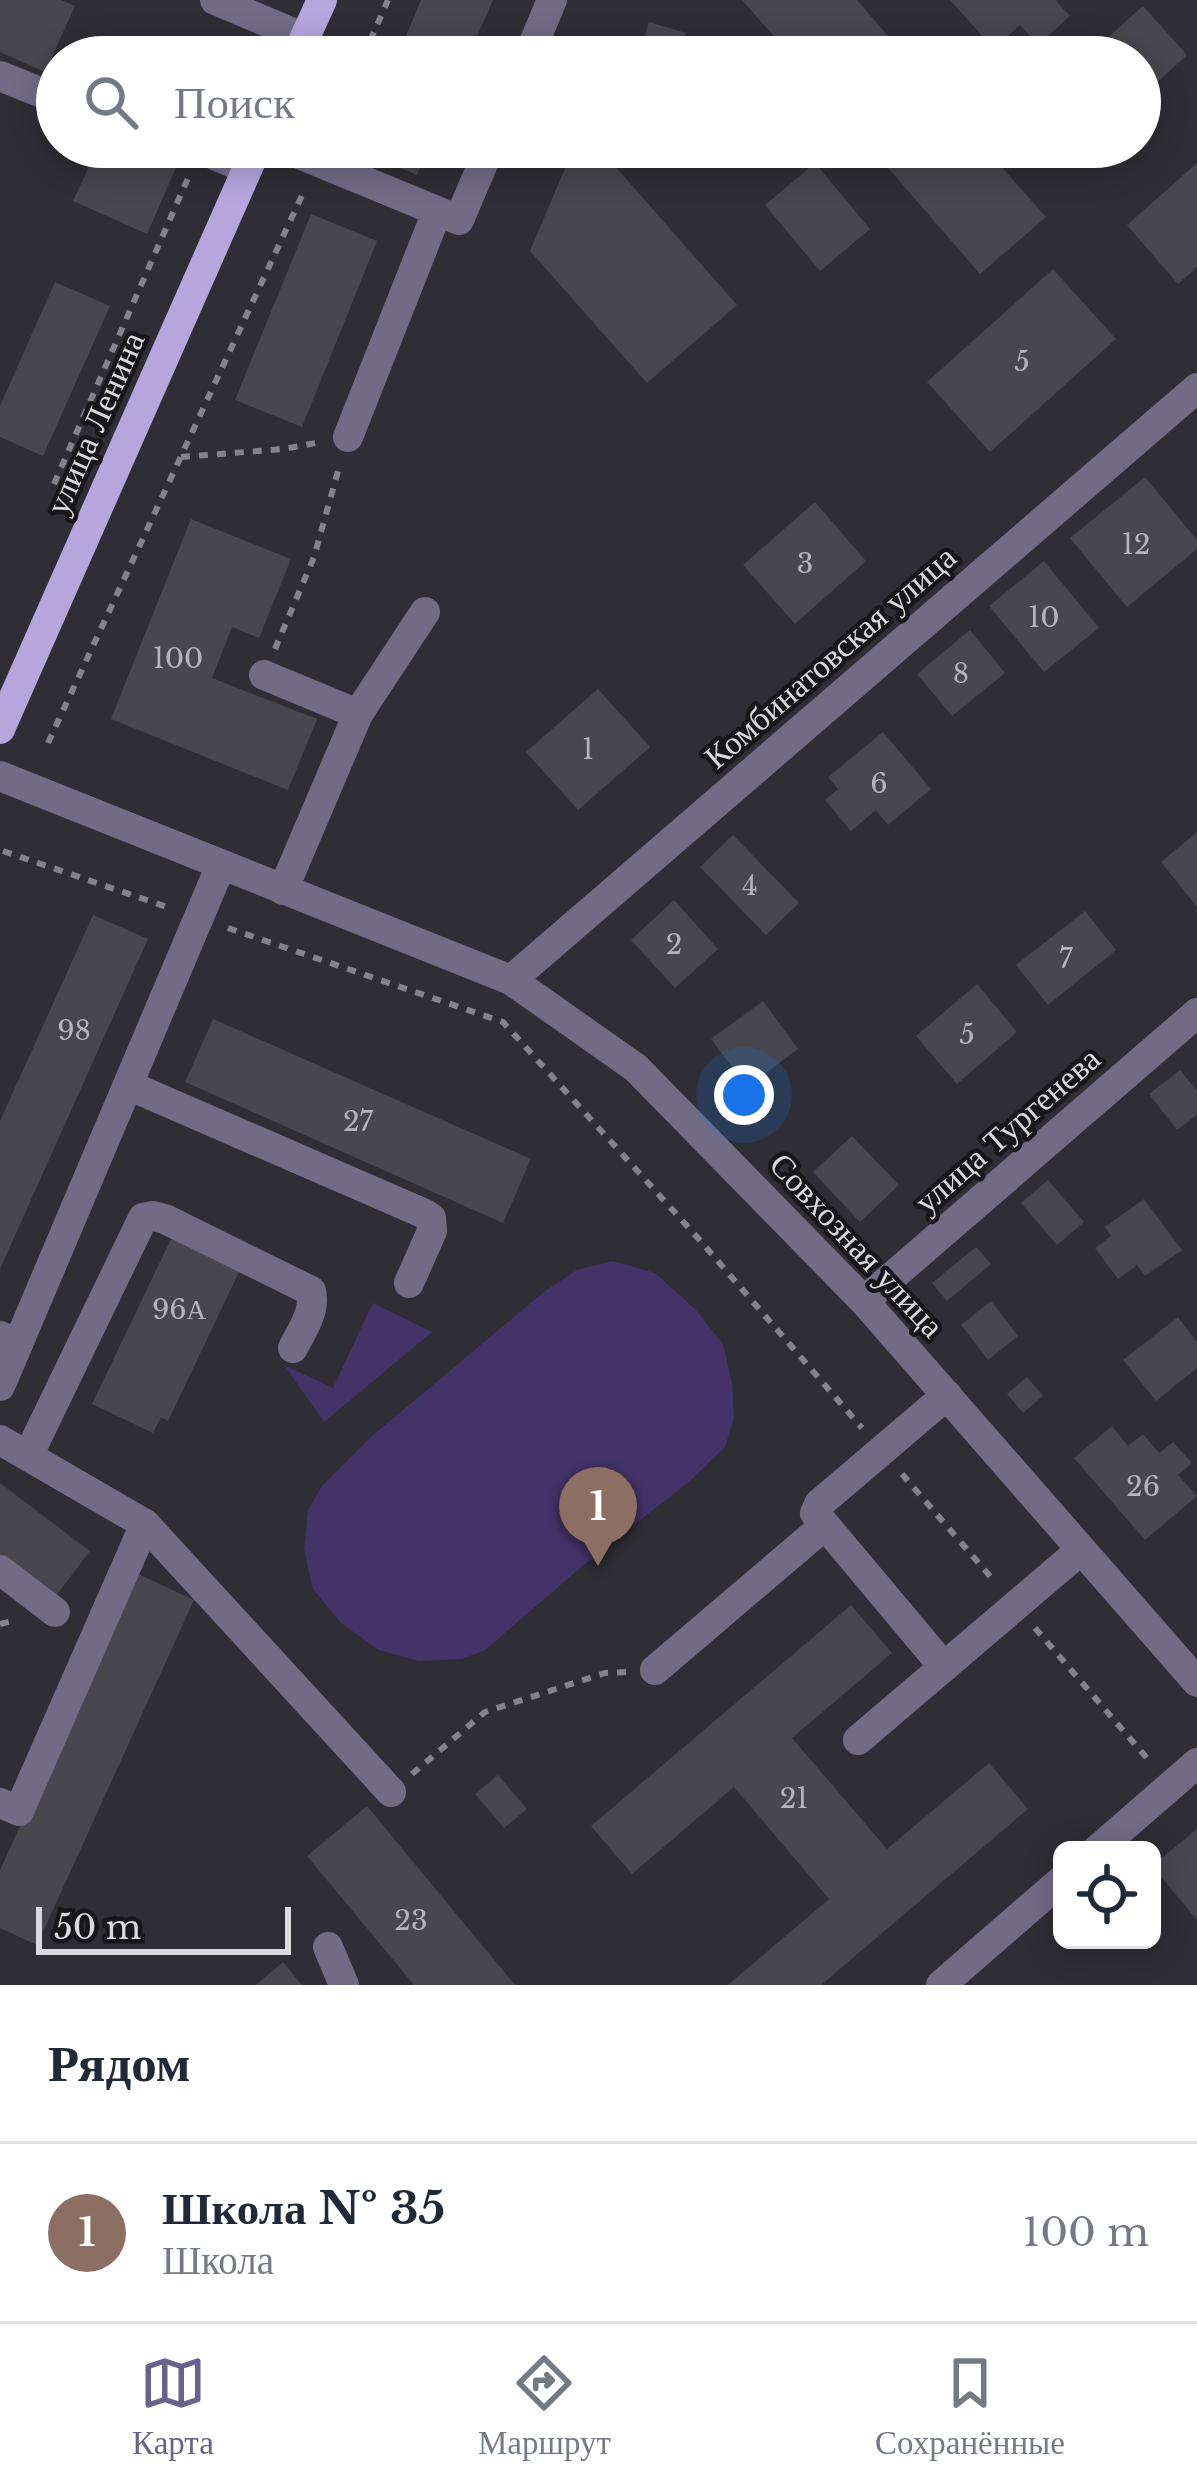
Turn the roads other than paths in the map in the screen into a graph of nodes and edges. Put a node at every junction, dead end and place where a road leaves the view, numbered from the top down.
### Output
1 (215, 0) edge
2 (322, 0) edge
3 (552, 0) edge
4 (279, 36) edge
5 (306, 36) edge
6 (537, 36) edge
7 (0, 76) edge
8 (36, 91) edge
9 (248, 168) edge
10 (332, 168) edge
11 (481, 168) edge
12 (437, 212) junction
13 (1197, 388) edge
14 (348, 437) road end
15 (425, 612) dead end
16 (264, 675) road end
17 (358, 714) junction
18 (0, 729) edge
19 (0, 776) edge
20 (221, 865) junction
21 (283, 890) junction
22 (511, 980) junction
23 (1197, 1013) edge
24 (128, 1085) junction
25 (409, 1282) dead end
26 (864, 1301) junction
27 (9, 1340) edge
28 (293, 1348) dead end
29 (0, 1386) edge
30 (946, 1395) junction
31 (0, 1440) edge
32 (28, 1456) junction
33 (145, 1524) junction
34 (824, 1526) junction
35 (1082, 1550) junction
36 (0, 1570) edge
37 (55, 1612) dead end
38 (944, 1667) junction
39 (655, 1670) road end
40 (1197, 1682) edge
41 (858, 1740) dead end
42 (1197, 1763) edge
43 (391, 1792) road end
44 (0, 1803) edge
45 (1106, 1841) edge
46 (1053, 1888) edge
47 (328, 1947) dead end
48 (344, 1985) edge
49 (941, 1985) edge

1 - 4 street
2 - 5 main road
3 - 6 street
7 - 8 street
9 - 18 main road, улица Ленина
10 - 12 street
11 - 12 street
12 - 14 street
13 - 22 street, Комбинатовская улица
15 - 17 street
16 - 17 street
17 - 21 street
19 - 20 street, Совхозная улица
20 - 21 street, Совхозная улица
20 - 24 street
21 - 22 street, Совхозная улица
22 - 26 street, Совхозная улица
23 - 26 street, улица Тургенева
24 - 25 street
24 - 27 street
26 - 30 street, Совхозная улица
27 - 29 street
28 - 32 street
30 - 34 street
30 - 35 street, Совхозная улица
31 - 32 street
32 - 33 street
33 - 43 street
33 - 44 street
34 - 38 street
34 - 39 street
35 - 38 street
35 - 40 street, Совхозная улица
36 - 37 street
38 - 41 street
42 - 45 street
46 - 49 street
47 - 48 street

